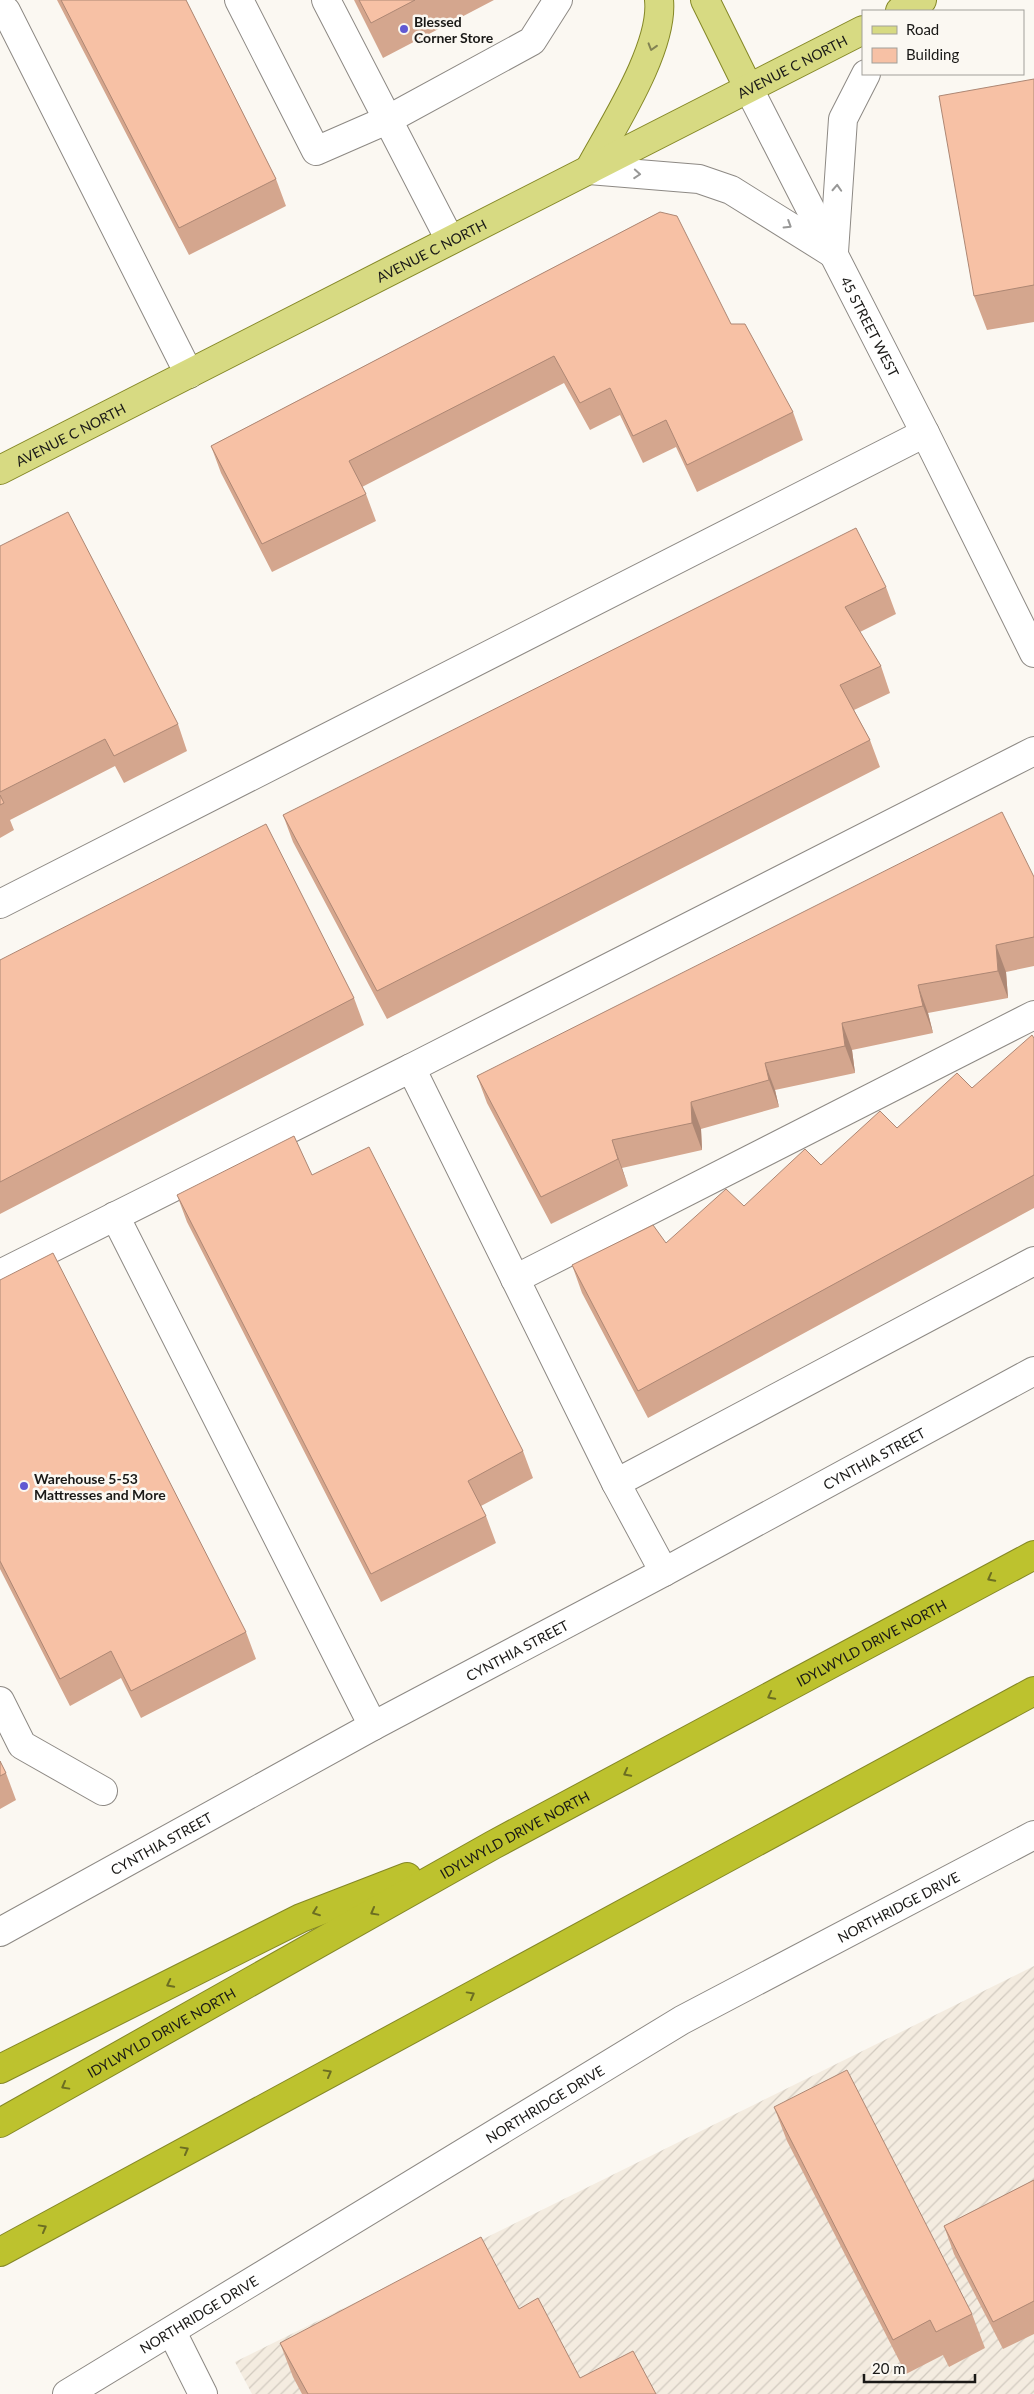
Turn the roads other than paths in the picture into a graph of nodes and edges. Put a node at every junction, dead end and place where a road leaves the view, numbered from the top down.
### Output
1 (239, 0) edge
2 (326, 0) edge
3 (558, 0) edge
4 (659, 0) edge
5 (705, 0) edge
6 (924, 0) edge
7 (902, 10) edge
8 (916, 10) edge
9 (6, 11) dead end
10 (862, 30) edge
11 (865, 75) edge
12 (748, 87) junction
13 (387, 120) junction
14 (589, 170) junction
15 (450, 240) junction
16 (834, 254) junction
17 (189, 374) junction
18 (925, 433) junction
19 (0, 470) edge
20 (1034, 653) edge
21 (1034, 751) edge
22 (0, 904) edge
23 (1034, 1015) edge
24 (411, 1068) junction
25 (115, 1216) junction
26 (1034, 1261) edge
27 (0, 1274) edge
28 (515, 1279) junction
29 (1034, 1371) edge
30 (616, 1483) junction
31 (1034, 1556) edge
32 (664, 1572) junction
33 (1034, 1691) edge
34 (0, 1701) edge
35 (373, 1726) junction
36 (103, 1791) dead end
37 (1031, 1844) edge
38 (493, 1845) junction
39 (0, 1932) edge
40 (0, 2069) edge
41 (0, 2123) edge
42 (0, 2252) edge
43 (172, 2332) junction
44 (67, 2394) edge
45 (203, 2394) edge

1 - 13 street
2 - 13 street
3 - 13 street
4 -> 14 main road
5 - 12 main road, 45 STREET WEST
6 - 7 main road
6 - 8 street
9 - 17 street
10 - 12 main road, AVENUE C NORTH
16 -> 11 street
12 - 14 main road, AVENUE C NORTH
12 - 16 street, 45 STREET WEST
13 - 15 street
14 - 15 main road, AVENUE C NORTH
14 -> 16 street
15 - 17 main road, AVENUE C NORTH
16 - 18 street, 45 STREET WEST
17 - 19 main road, AVENUE C NORTH
18 - 20 street, 45 STREET WEST
18 - 22 street
21 - 24 street
23 - 28 street
24 - 25 street
24 - 28 street
25 - 27 street
25 - 35 street
26 - 30 street
28 - 30 street
29 - 32 street, CYNTHIA STREET
30 - 32 street
31 -> 38 highway, IDYLWYLD DRIVE NORTH
32 - 35 street, CYNTHIA STREET
42 -> 33 highway
34 - 36 street
35 - 39 street, CYNTHIA STREET
37 - 43 street, NORTHRIDGE DRIVE
38 -> 40 highway
38 -> 41 highway, IDYLWYLD DRIVE NORTH
43 - 44 street, NORTHRIDGE DRIVE
43 - 45 street

